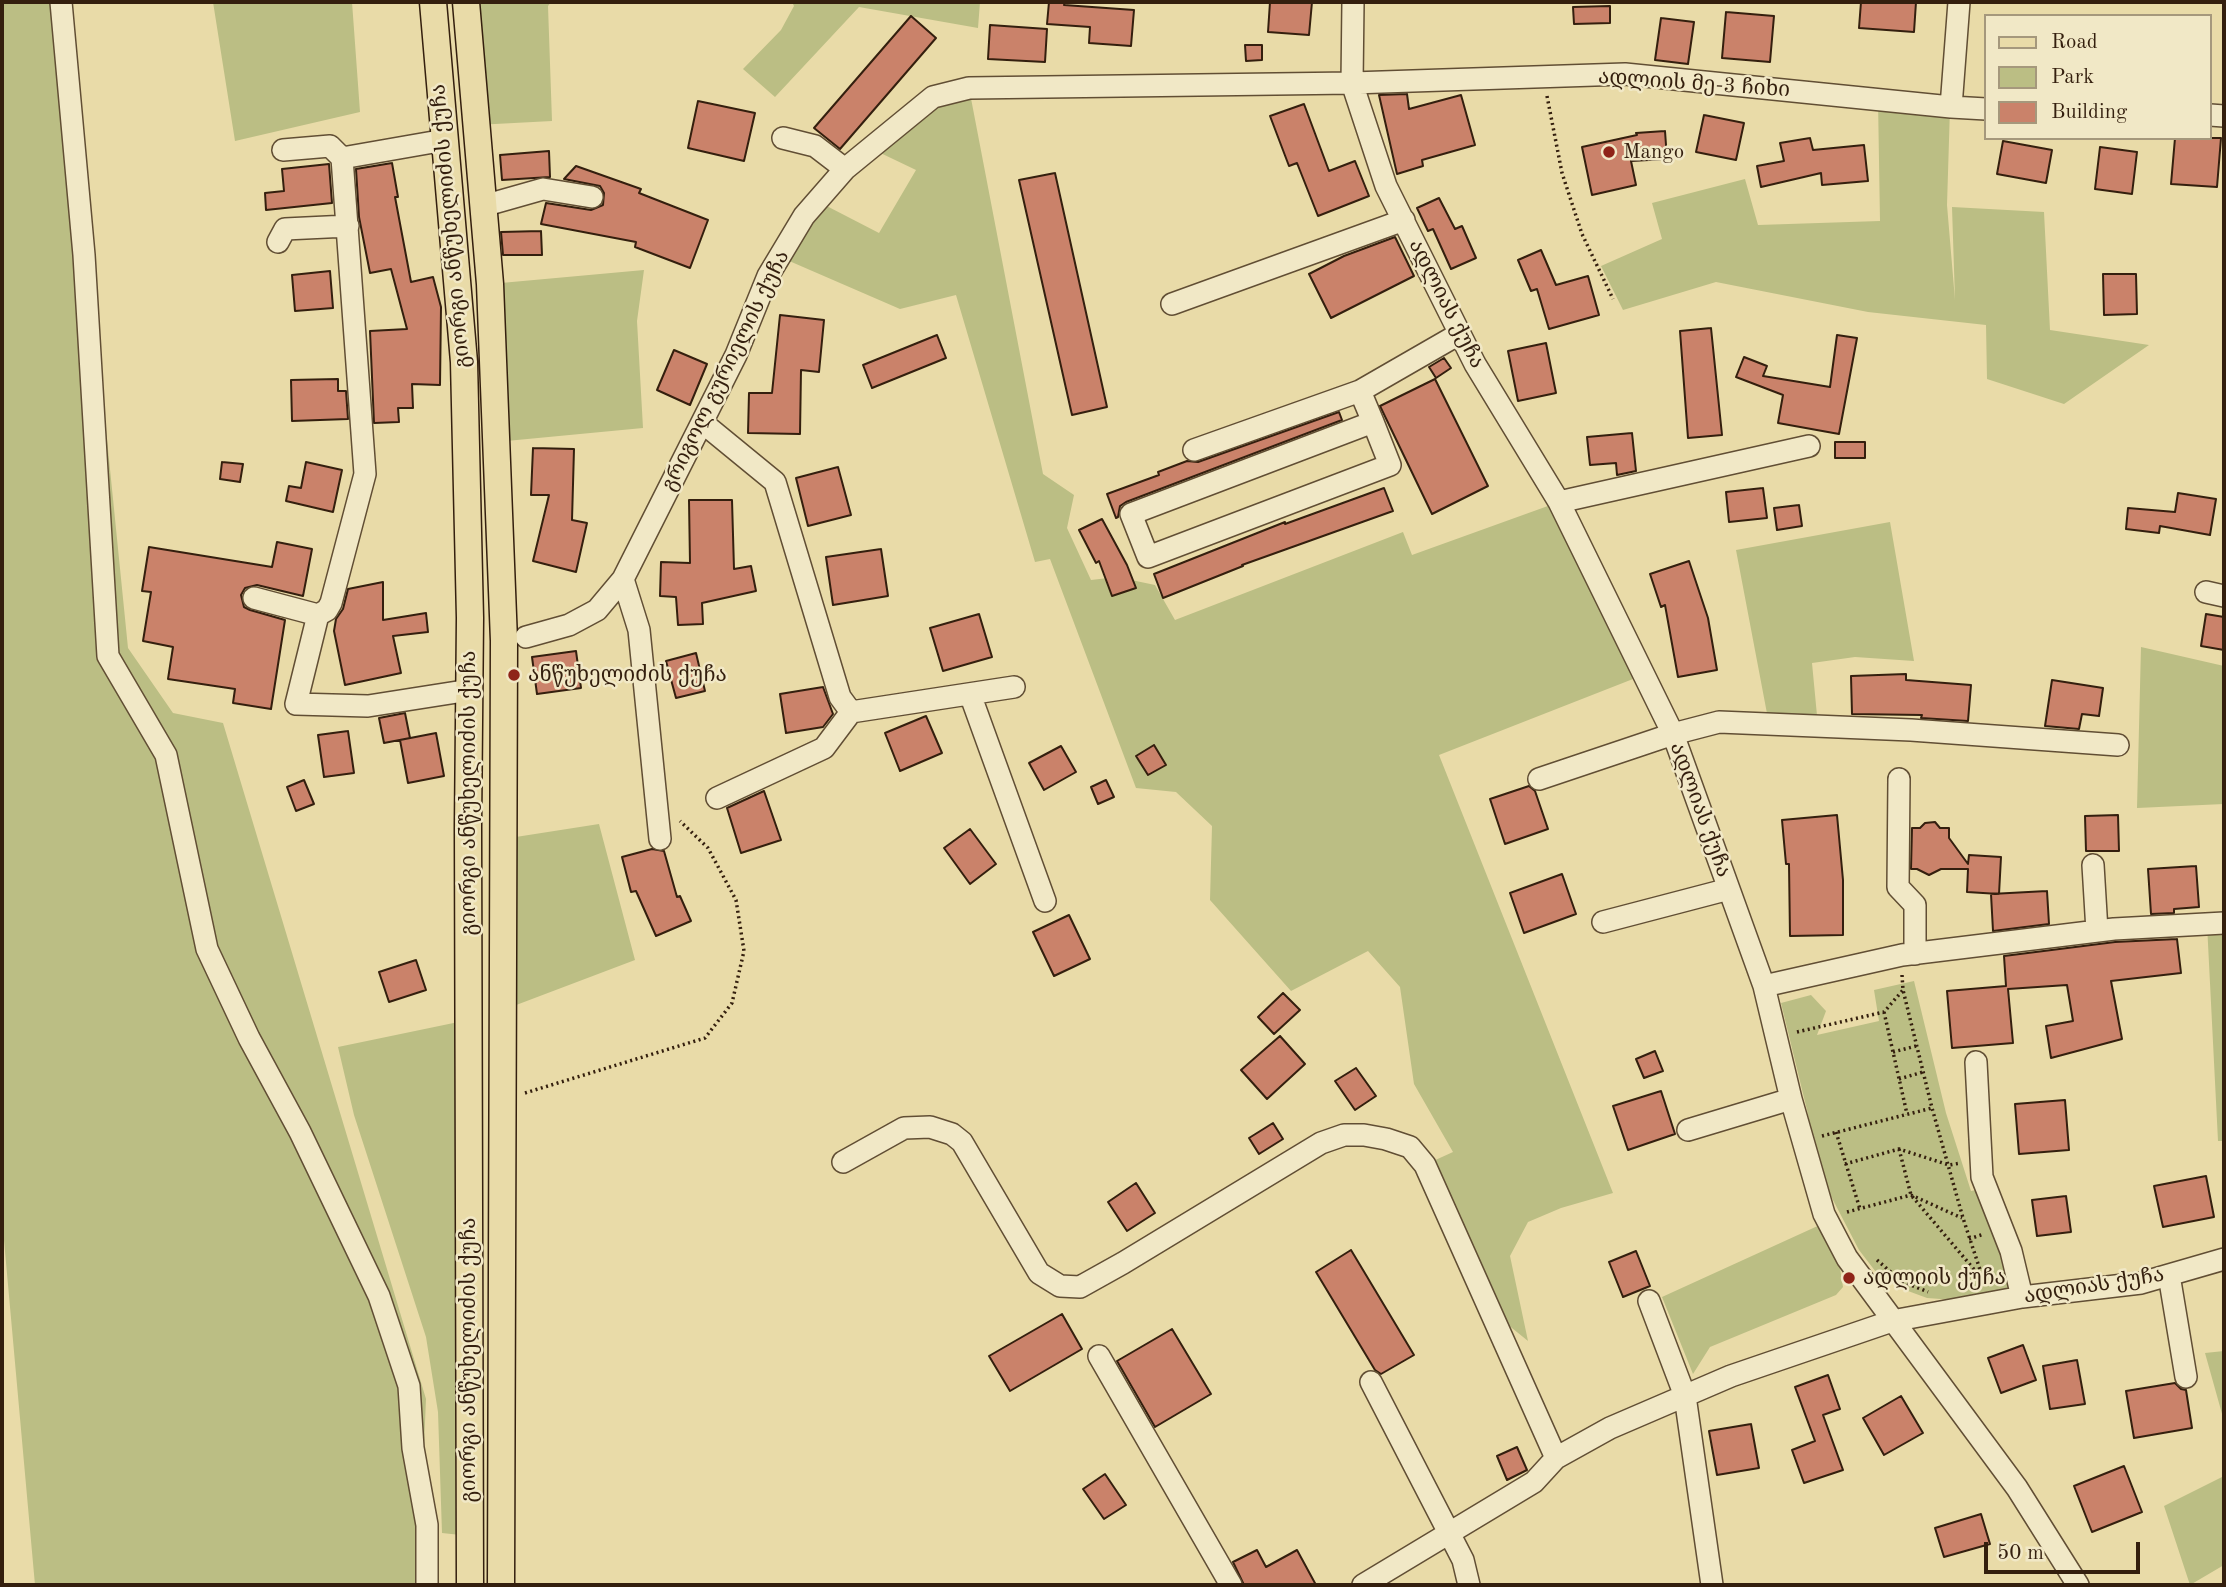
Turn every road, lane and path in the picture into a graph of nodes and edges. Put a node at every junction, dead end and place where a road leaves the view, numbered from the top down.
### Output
1 (61, 2) edge
2 (433, 2) edge
3 (466, 2) edge
4 (1353, 2) edge
5 (1959, 2) edge
6 (1543, 77) junction
7 (1352, 83) junction
8 (1951, 107) junction
9 (1984, 108) edge
10 (783, 138) dead end
11 (445, 140) junction
12 (283, 150) dead end
13 (342, 158) junction
14 (845, 169) junction
15 (593, 197) dead end
16 (483, 206) junction
17 (1404, 220) junction
18 (348, 226) junction
19 (278, 242) dead end
20 (1613, 299) dead end
21 (1172, 304) dead end
22 (1459, 334) junction
23 (1360, 391) junction
24 (1373, 422) junction
25 (703, 423) junction
26 (1809, 446) dead end
27 (1194, 450) dead end
28 (1559, 502) junction
29 (623, 579) junction
30 (254, 598) dead end
31 (318, 615) junction
32 (526, 637) dead end
33 (1014, 687) dead end
34 (470, 690) junction
35 (970, 694) junction
36 (851, 712) junction
37 (1673, 734) junction
38 (2118, 745) dead end
39 (1539, 779) dead end
40 (1899, 779) dead end
41 (656, 798) junction
42 (717, 798) dead end
43 (660, 839) dead end
44 (2093, 865) dead end
45 (1729, 888) junction
46 (1045, 901) dead end
47 (1603, 922) dead end
48 (2224, 923) edge
49 (2097, 931) junction
50 (1908, 955) junction
51 (1764, 986) junction
52 (1903, 990) junction
53 (1884, 1012) junction
54 (1797, 1032) dead end
55 (1916, 1046) junction
56 (1893, 1052) junction
57 (1976, 1062) dead end
58 (1923, 1072) junction
59 (1899, 1079) junction
60 (525, 1093) dead end
61 (1791, 1099) junction
62 (1932, 1108) junction
63 (1907, 1114) junction
64 (1688, 1130) dead end
65 (1836, 1132) junction
66 (1821, 1136) dead end
67 (1899, 1149) junction
68 (1981, 1160) junction
69 (843, 1162) dead end
70 (1845, 1164) junction
71 (1949, 1165) junction
72 (1911, 1195) junction
73 (1860, 1209) junction
74 (1845, 1213) dead end
75 (1963, 1219) junction
76 (1874, 1257) dead end
77 (2224, 1259) edge
78 (2169, 1275) junction
79 (1985, 1283) junction
80 (2020, 1291) junction
81 (1940, 1294) dead end
82 (1649, 1301) dead end
83 (1892, 1321) junction
84 (1099, 1356) dead end
85 (2186, 1377) dead end
86 (1371, 1382) dead end
87 (1685, 1396) junction
88 (1556, 1458) junction
89 (1449, 1535) junction
90 (427, 1585) edge
91 (470, 1585) edge
92 (501, 1585) edge
93 (1231, 1585) edge
94 (1363, 1585) edge
95 (1469, 1585) edge
96 (1712, 1585) edge
97 (2078, 1585) edge

1 - 90 street
2 - 11 main road, გიორგი ანწუხელიძის ქუჩა
3 - 16 main road, გიორგი ანწუხელიძის ქუჩა
4 - 7 street, ადლიას ქუჩა
5 - 8 street
6 - 7 street, ადლიის მე-3 ჩიხი
6 - 8 street, ადლიის მე-3 ჩიხი
6 - 20 path
7 - 14 street, გრიგოლ გურიელის ქუჩა
7 - 17 street, ადლიას ქუჩა
8 - 9 street, ადლიის მე-3 ჩიხი
10 - 14 street
11 - 13 street
11 - 34 main road, გიორგი ანწუხელიძის ქუჩა
12 - 13 street
13 - 18 street
14 - 25 street, გრიგოლ გურიელის ქუჩა
15 - 16 street
16 - 92 main road, გიორგი ანწუხელიძის ქუჩა
17 - 21 street
17 - 22 street, ადლიას ქუჩა
18 - 19 street
18 - 31 street
22 - 23 street
22 - 28 street, ადლიას ქუჩა
23 - 24 street
23 - 27 street
24 - 24 street
25 - 29 street, გრიგოლ გურიელის ქუჩა
25 - 36 street
26 - 28 street
28 - 37 street, ადლიას ქუჩა
29 - 32 street, გრიგოლ გურიელის ქუჩა
29 - 41 street
30 - 31 street
31 - 34 street
33 - 35 street
34 - 91 main road, გიორგი ანწუხელიძის ქუჩა
35 - 36 street
35 - 46 street
36 - 42 street
37 - 38 street
37 - 39 street
37 - 45 street, ადლიას ქუჩა
40 - 50 street
41 - 43 street
41 - 60 path
44 - 49 street
45 - 47 street
45 - 51 street, ადლიას ქუჩა
48 - 49 street
49 - 50 street
50 - 51 street
50 - 52 path
51 - 61 street, ადლიას ქუჩა
52 - 53 path
52 - 55 path
53 - 54 path
53 - 56 path
55 - 56 path
55 - 58 path
56 - 59 path
57 - 68 street
58 - 59 path
58 - 62 path
59 - 63 path
61 - 64 street
61 - 83 street, ადლიას ქუჩა
62 - 63 path
62 - 71 path
63 - 65 path
65 - 66 path
65 - 70 path
67 - 70 path
67 - 71 path
67 - 72 path
68 - 71 path
68 - 80 street
69 - 88 street
70 - 73 path
71 - 75 path
72 - 73 path
72 - 75 path
72 - 79 path
73 - 74 path
75 - 79 path
76 - 81 path
77 - 78 street, ადლიას ქუჩა
78 - 80 street, ადლიას ქუჩა
78 - 85 street
79 - 80 path
80 - 83 street, ადლიას ქუჩა
82 - 87 street
83 - 87 street
83 - 97 street
84 - 93 street
86 - 89 street
87 - 88 street
87 - 96 street
88 - 89 street
89 - 94 street
89 - 95 street

